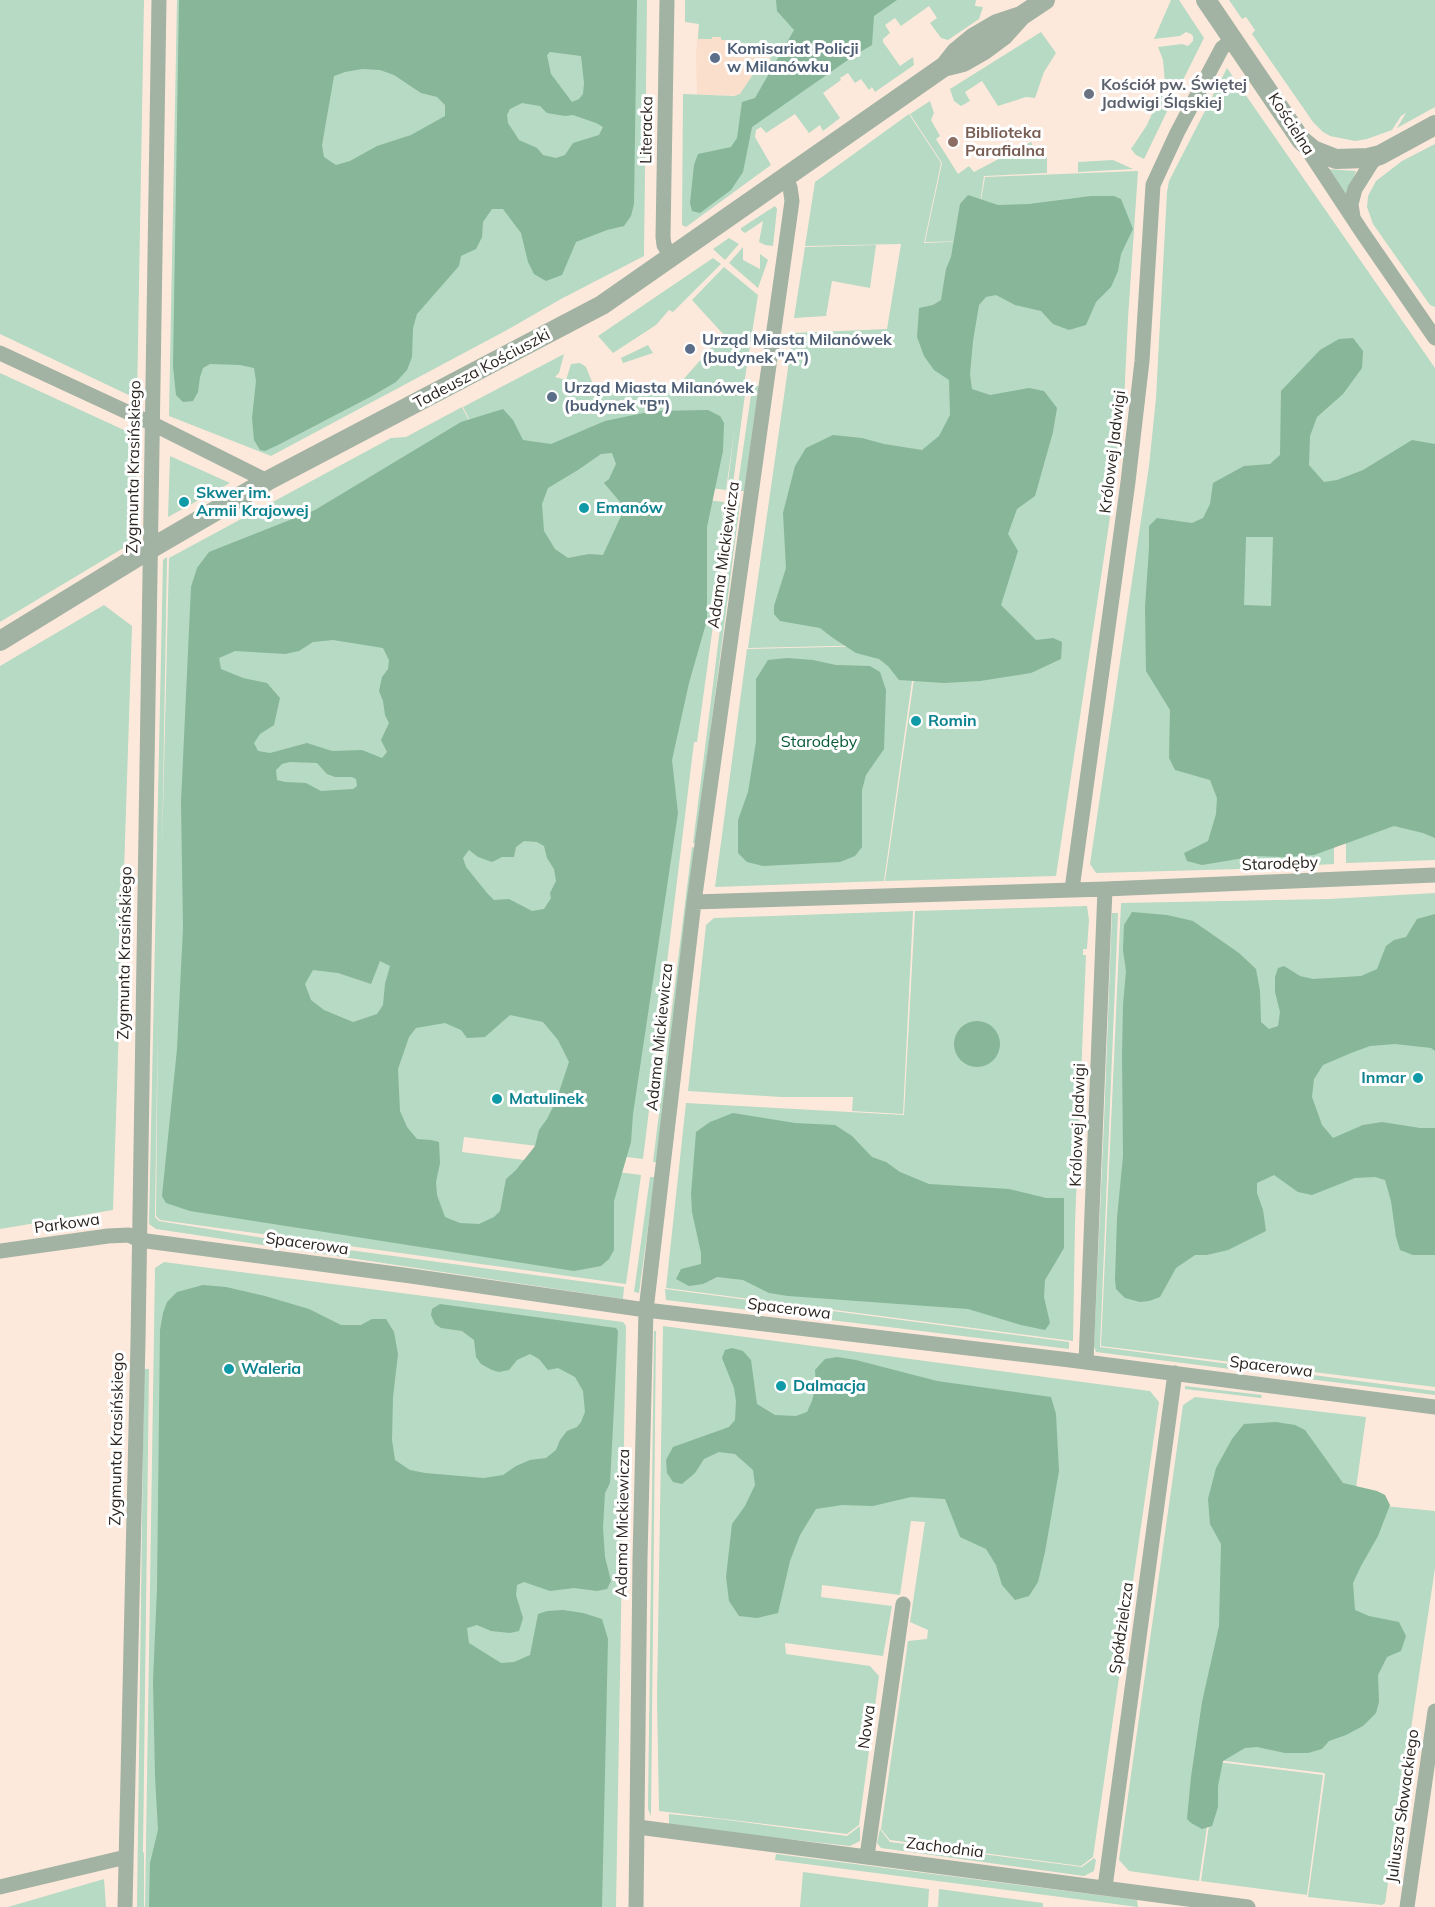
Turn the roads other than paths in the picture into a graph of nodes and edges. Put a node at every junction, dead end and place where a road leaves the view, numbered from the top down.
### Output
1 (159, 0) edge
2 (667, 0) edge
3 (1045, 0) edge
4 (1206, 0) edge
5 (1233, 39) junction
6 (1435, 125) edge
7 (1301, 140) junction
8 (1380, 155) junction
9 (784, 179) junction
10 (1354, 220) junction
11 (672, 258) junction
12 (1435, 338) edge
13 (0, 353) edge
14 (153, 424) junction
15 (267, 481) junction
16 (150, 549) junction
17 (0, 641) edge
18 (1435, 875) edge
19 (1072, 889) junction
20 (1105, 889) junction
21 (694, 902) junction
22 (139, 1240) junction
23 (0, 1251) edge
24 (646, 1310) junction
25 (1086, 1362) junction
26 (1175, 1373) junction
27 (1435, 1407) edge
28 (903, 1604) dead end
29 (1435, 1711) edge
30 (638, 1827) junction
31 (867, 1856) junction
32 (126, 1857) junction
33 (0, 1887) edge
34 (1105, 1887) junction
35 (126, 1907) edge
36 (636, 1907) edge
37 (1248, 1907) edge
38 (1407, 1907) edge

1 - 14 street, Zygmunta Krasińskiego
2 - 11 street, Literacka
3 - 9 street, Tadeusza Kościuszki
4 - 5 street, Kościelna
5 - 7 street, Kościelna
5 - 19 street, Królowej Jadwigi
6 - 8 street
7 - 8 street
7 - 10 street, Kościelna
8 - 10 street
9 - 11 street, Tadeusza Kościuszki
9 - 21 street, Adama Mickiewicza
10 - 12 street, Kościelna
11 - 15 street, Tadeusza Kościuszki
13 - 14 street
14 - 15 street
14 - 16 street, Zygmunta Krasińskiego
15 - 16 street, Tadeusza Kościuszki
16 - 17 street, Tadeusza Kościuszki
16 - 22 street, Zygmunta Krasińskiego
18 - 20 street, Starodęby
19 - 20 street, Starodęby
19 - 21 street, Starodęby
20 - 25 street, Królowej Jadwigi
21 - 24 street, Adama Mickiewicza
22 - 23 street, Parkowa
22 - 24 street, Spacerowa
22 - 32 street, Zygmunta Krasińskiego
24 - 25 street, Spacerowa
24 - 30 street, Adama Mickiewicza
25 - 26 street, Spacerowa
26 - 27 street, Spacerowa
26 - 34 street, Spółdzielcza
28 - 31 street, Nowa
29 - 38 street, Juliusza Słowackiego
30 - 31 street, Zachodnia
30 - 36 street, Adama Mickiewicza
31 - 34 street, Zachodnia
32 - 33 street
32 - 35 street, Zygmunta Krasińskiego
34 - 37 street, Zachodnia

